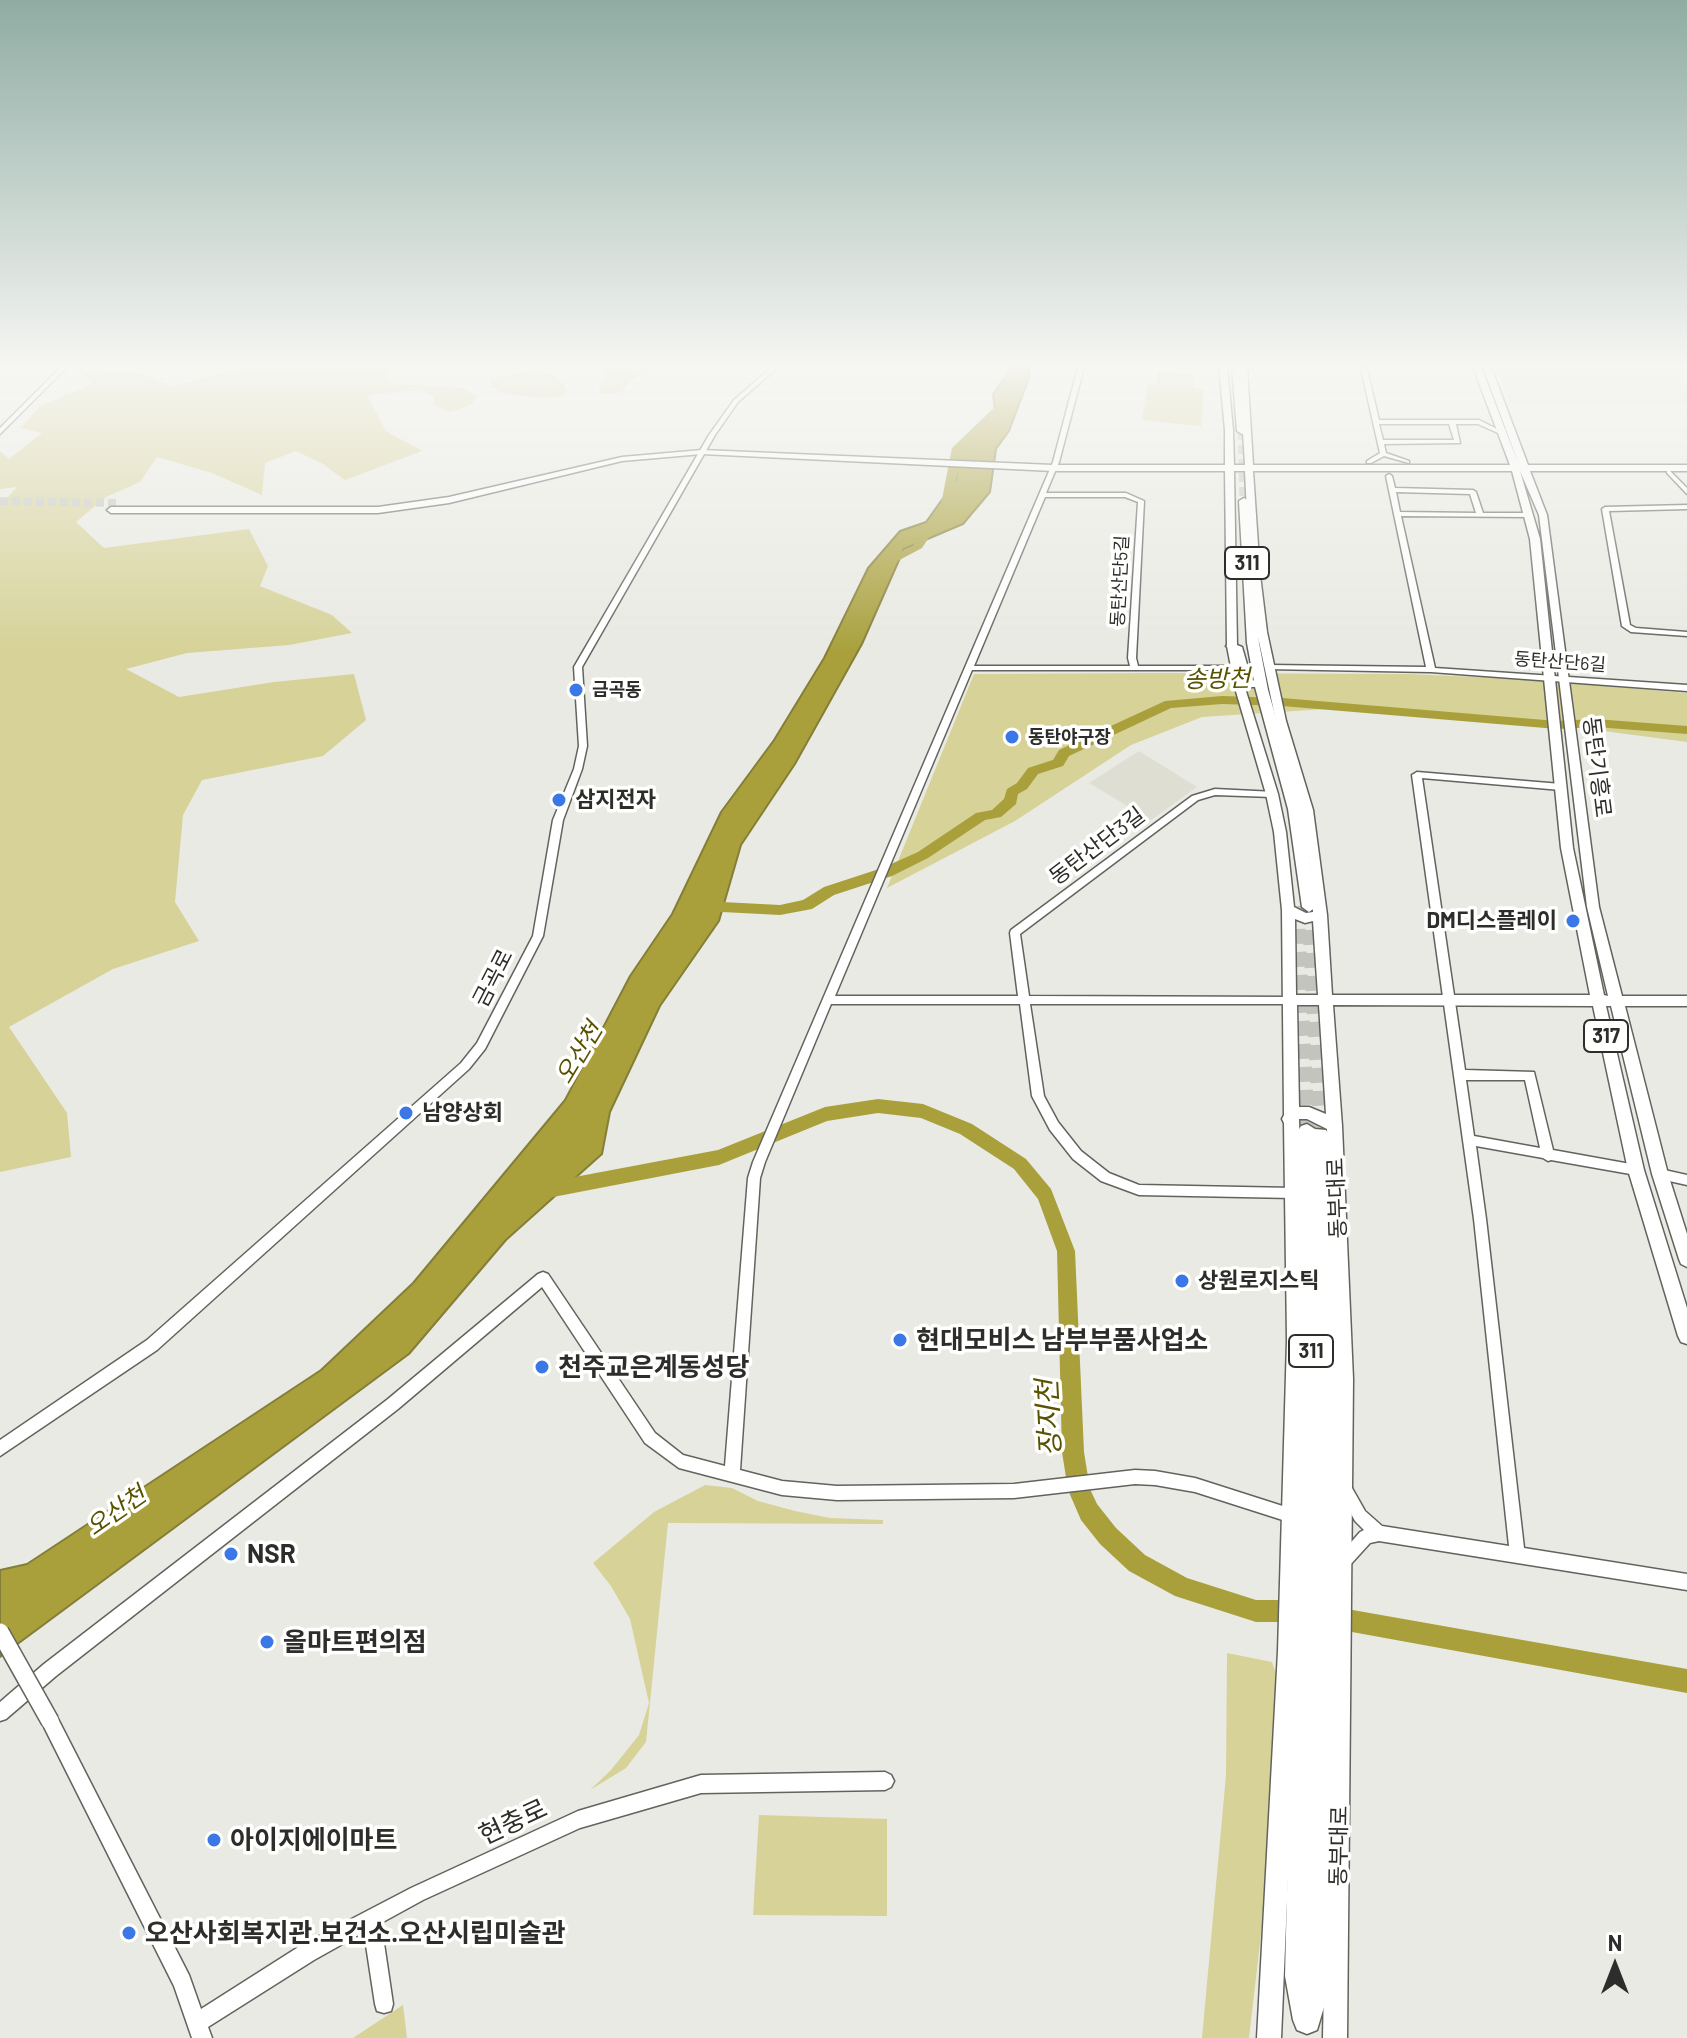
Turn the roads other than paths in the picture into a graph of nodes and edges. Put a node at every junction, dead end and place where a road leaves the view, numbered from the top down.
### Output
1 (609, 462) edge
2 (696, 462) edge
3 (990, 462) edge
4 (1055, 462) edge
5 (1370, 462) edge
6 (1406, 462) edge
7 (1411, 462) edge
8 (1517, 462) edge
9 (1518, 462) edge
10 (1229, 464) junction
11 (1250, 464) junction
12 (1054, 465) junction
13 (1365, 465) junction
14 (1519, 465) junction
15 (1687, 465) edge
16 (1398, 467) junction
17 (1669, 472) dead end
18 (1389, 476) junction
19 (1392, 490) junction
20 (1687, 492) edge
21 (1042, 495) junction
22 (1240, 499) junction
23 (113, 506) tunnel mouth
24 (1687, 507) edge
25 (1480, 513) dead end
26 (1397, 514) junction
27 (1529, 515) junction
28 (1262, 632) junction
29 (1687, 634) edge
30 (1253, 643) junction
31 (1232, 646) junction
32 (1269, 667) junction
33 (968, 668) junction
34 (1135, 668) junction
35 (1236, 668) junction
36 (1431, 670) junction
37 (1550, 677) junction
38 (1564, 678) junction
39 (1256, 688) junction
40 (1687, 688) edge
41 (1262, 706) junction
42 (1561, 730) junction
43 (1561, 787) junction
44 (1272, 794) junction
45 (1304, 910) junction
46 (828, 1000) junction
47 (1024, 1000) junction
48 (1290, 1000) junction
49 (1326, 1000) junction
50 (1599, 1000) junction
51 (1617, 1000) junction
52 (1684, 1000) edge
53 (1450, 1001) junction
54 (1460, 1075) junction
55 (1313, 1128) junction
56 (1469, 1140) junction
57 (1548, 1156) junction
58 (1636, 1170) junction
59 (1660, 1174) junction
60 (1687, 1180) edge
61 (1293, 1193) junction
62 (1687, 1259) edge
63 (1687, 1336) edge
64 (0, 1449) edge
65 (732, 1475) junction
66 (1342, 1478) junction
67 (1292, 1516) junction
68 (1379, 1533) junction
69 (1517, 1553) junction
70 (1322, 1571) junction
71 (1687, 1582) edge
72 (0, 1632) edge
73 (1315, 1656) junction
74 (0, 1713) edge
75 (885, 1781) dead end
76 (371, 1918) junction
77 (384, 2004) dead end
78 (1306, 2029) edge
79 (199, 2030) edge
80 (1269, 2038) edge
81 (1335, 2038) edge

1 - 23 main road
2 - 64 street, 금곡로
3 - 12 main road
4 - 12 street
5 - 13 street
6 - 13 main road
7 - 14 main road
8 - 14 main road, 동탄기흥로 / 317
9 - 14 main road, 동탄기흥로 / 317
10 - 11 main road
10 - 12 main road
10 - 22 main road, 동부대로
11 - 13 main road
11 - 22 main road, 동부대로
12 - 21 street
13 - 16 main road
13 - 18 street
14 - 15 main road
14 - 16 main road
14 - 27 main road, 동탄기흥로 / 317
14 - 38 main road, 동탄기흥로 / 317
16 - 18 street
17 - 20 street
18 - 19 street
19 - 25 street
19 - 26 street
21 - 33 street
21 - 34 street, 동탄산단5길
22 - 28 main road, 동부대로
22 - 30 highway, 동부대로 / 311
22 - 31 main road, 동부대로
22 - 39 highway, 동부대로 / 311
24 - 29 street
26 - 27 street
26 - 36 street
27 - 37 main road, 동탄기흥로 / 317
28 - 30 highway
28 - 32 main road, 동부대로
30 - 39 highway, 동부대로 / 311
31 - 35 main road, 동부대로
31 - 39 highway
32 - 36 street, 동탄산단6길
32 - 39 main road, 동부대로
33 - 34 street
33 - 46 street
34 - 35 street
35 - 39 main road, 동부대로
36 - 37 street, 동탄산단6길
37 - 38 street, 동탄산단6길
37 - 42 main road, 동탄기흥로 / 317
38 - 40 street, 동탄산단6길
38 - 42 main road, 동탄기흥로 / 317
39 - 41 highway, 동부대로 / 311
39 - 41 main road, 동부대로
41 - 44 main road, 동부대로
41 - 45 highway, 동부대로 / 311
41 - 45 main road, 동부대로
42 - 43 main road, 동탄기흥로 / 317
42 - 51 main road, 동탄기흥로 / 317
43 - 50 main road, 동탄기흥로 / 317
43 - 53 street
44 - 45 main road, 동부대로
44 - 47 street, 동탄산단3길
45 - 48 main road, 동부대로
45 - 49 main road, 동부대로
46 - 47 street
46 - 65 street
47 - 48 street
47 - 61 street
48 - 49 main road
48 - 55 main road, 동부대로
49 - 53 main road
49 - 55 main road, 동부대로
50 - 51 main road
50 - 53 main road
50 - 58 main road, 동탄기흥로 / 317
51 - 52 main road
51 - 59 main road, 동탄기흥로 / 317
53 - 54 street
54 - 56 street
54 - 57 street
55 - 61 main road, 동부대로
55 - 66 main road, 동부대로
55 - 70 highway, 동부대로 / 311
56 - 57 street
56 - 69 street
57 - 58 street
58 - 63 main road, 동탄기흥로 / 317
59 - 60 street
59 - 62 main road, 동탄기흥로 / 317
61 - 67 main road, 동부대로
65 - 67 street
65 - 74 street
66 - 68 street
66 - 70 main road, 동부대로
67 - 70 main road, 동부대로
68 - 69 street
68 - 70 street
69 - 71 street
70 - 73 highway, 동부대로 / 311
70 - 73 main road, 동부대로
72 - 79 street, bridge
73 - 78 highway, 동부대로 / 311
73 - 80 main road, 동부대로
73 - 81 main road, 동부대로
75 - 76 street, 현충로
76 - 77 street
76 - 79 street, 현충로

